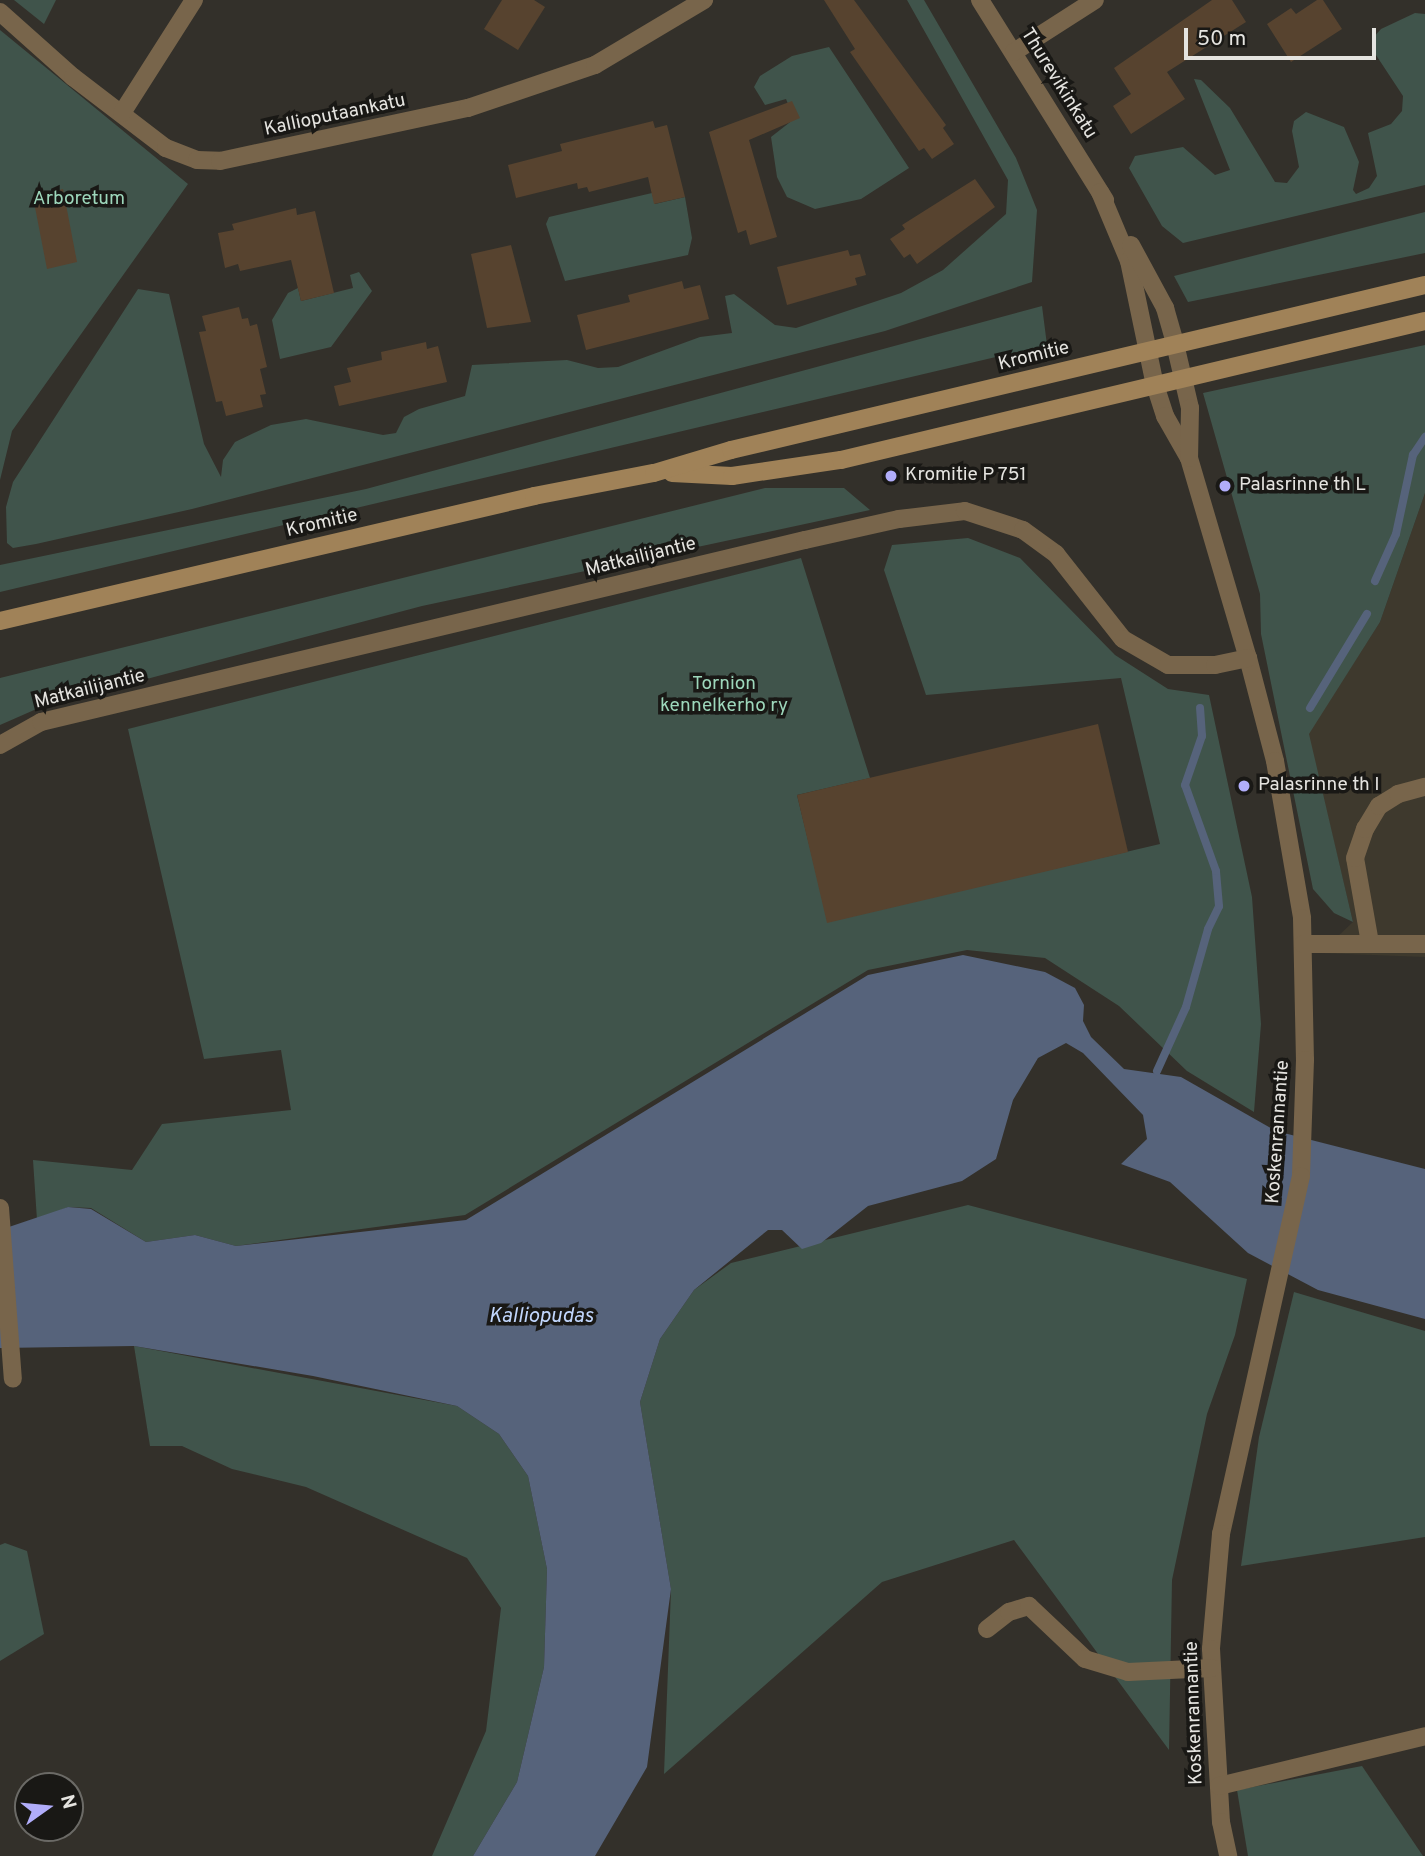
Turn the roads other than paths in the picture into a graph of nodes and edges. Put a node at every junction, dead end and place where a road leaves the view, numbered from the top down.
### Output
1 (194, 0) edge
2 (704, 0) edge
3 (980, 0) edge
4 (1095, 0) edge
5 (0, 12) edge
6 (1014, 52) junction
7 (122, 113) junction
8 (1100, 191) junction
9 (1425, 285) edge
10 (1425, 321) edge
11 (1175, 344) junction
12 (1147, 351) junction
13 (1183, 378) junction
14 (1155, 385) junction
15 (1189, 458) junction
16 (654, 473) junction
17 (0, 621) edge
18 (1248, 658) junction
19 (0, 745) edge
20 (1425, 787) edge
21 (1370, 943) junction
22 (1303, 944) junction
23 (1425, 944) edge
24 (0, 1208) edge
25 (13, 1379) dead end
26 (987, 1629) dead end
27 (1212, 1668) junction
28 (1425, 1736) edge
29 (1219, 1786) junction
30 (1228, 1856) edge

1 - 7 street
2 - 7 street, Kallioputaankatu
3 - 6 street, Thurevikinkatu
4 - 6 street
5 - 7 street, Kallioputaankatu
6 - 8 street, Thurevikinkatu
8 - 11 street, Thurevikinkatu
8 - 12 street, Thurevikinkatu
9 - 11 main road, Kromitie
10 - 13 main road, Kromitie
11 - 12 main road, Kromitie
11 - 13 street, Koskenrannantie
12 - 14 street, Koskenrannantie
12 - 16 main road, Kromitie
13 - 14 main road, Kromitie
13 - 15 street, Koskenrannantie
14 - 15 street, Koskenrannantie
14 - 16 main road, Kromitie
15 - 18 street, Koskenrannantie
16 - 17 main road, Kromitie
18 - 19 street, Matkailijantie
18 - 22 street, Koskenrannantie
20 - 21 street
21 - 22 street
21 - 23 street
22 - 27 street, Koskenrannantie
24 - 25 street
26 - 27 street
27 - 29 street, Koskenrannantie
28 - 29 street
29 - 30 street, Koskenrannantie

